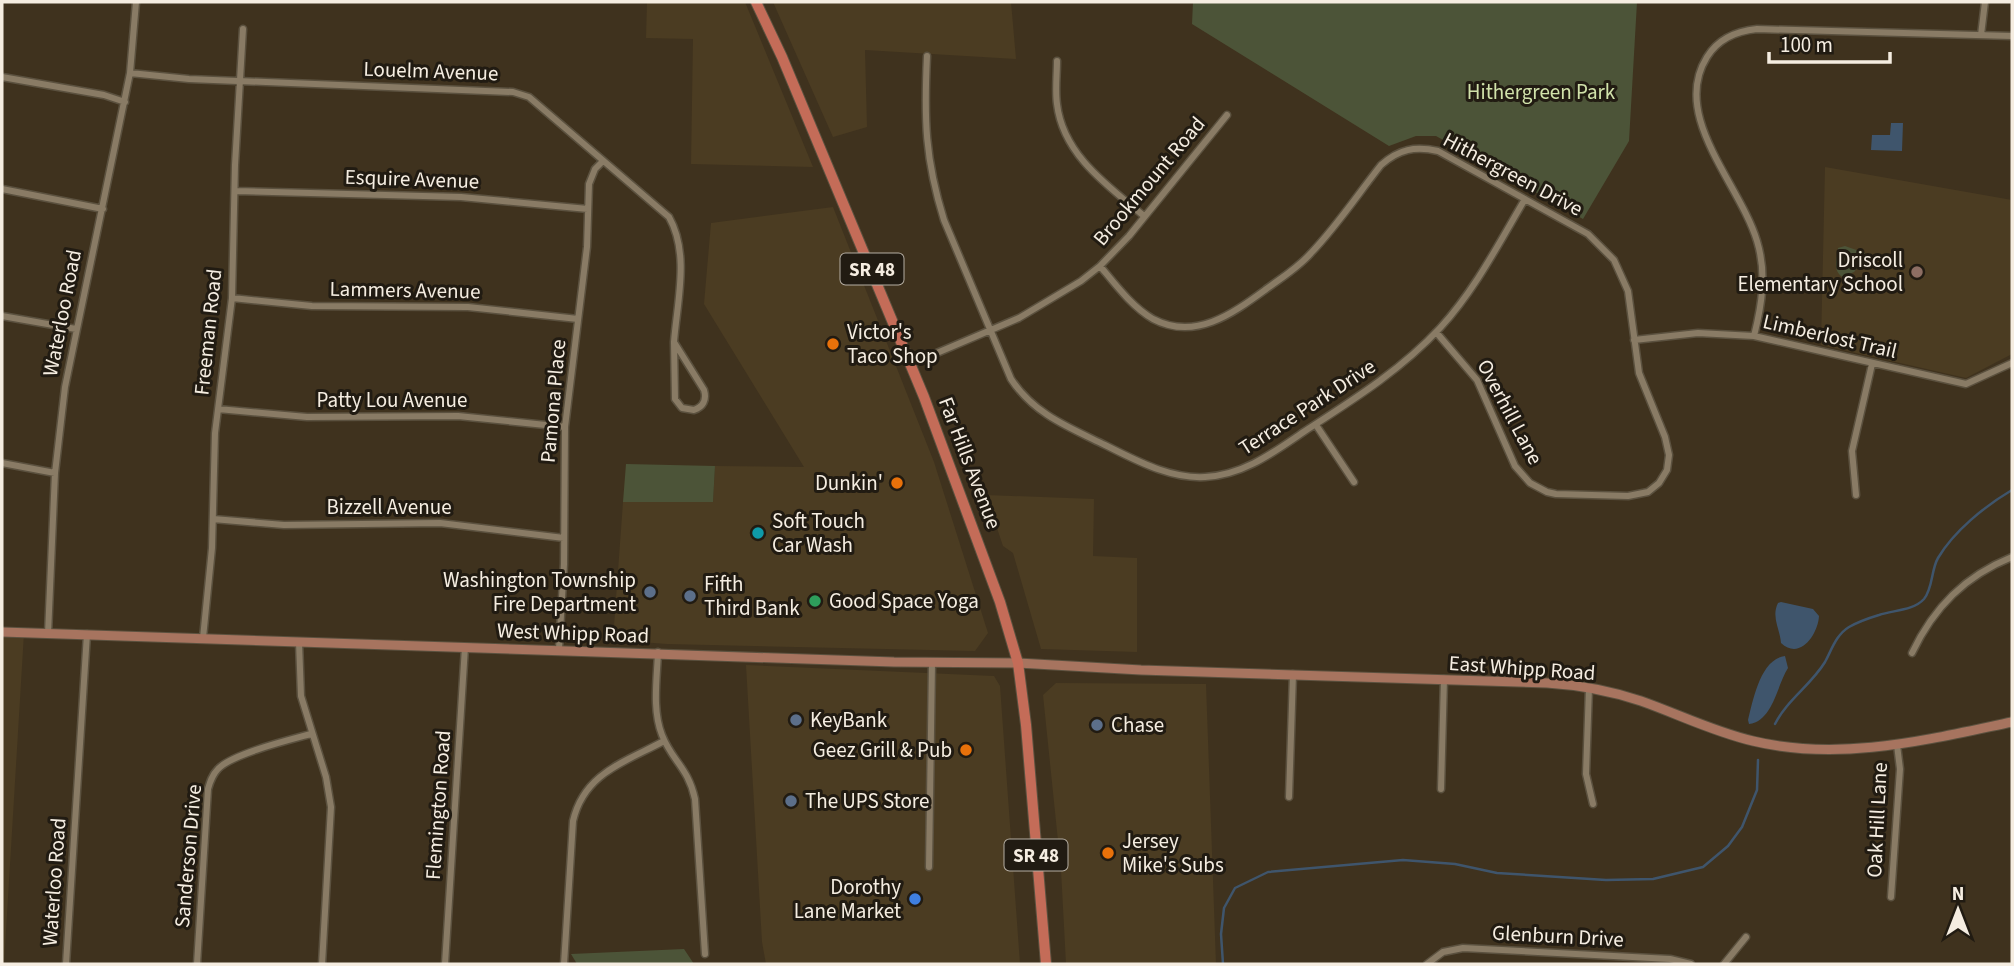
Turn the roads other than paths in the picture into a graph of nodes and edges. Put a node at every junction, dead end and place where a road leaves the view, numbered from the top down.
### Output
1 (136, 2) edge
2 (756, 2) edge
3 (1985, 2) edge
4 (243, 29) dead end
5 (1981, 35) junction
6 (2012, 36) edge
7 (927, 56) dead end
8 (1057, 61) dead end
9 (130, 73) junction
10 (2, 77) edge
11 (240, 80) junction
12 (124, 102) junction
13 (1227, 115) dead end
14 (603, 160) junction
15 (2, 189) edge
16 (235, 191) junction
17 (1525, 199) junction
18 (588, 208) junction
19 (103, 209) junction
20 (1144, 216) junction
21 (1100, 266) junction
22 (232, 298) junction
23 (2, 316) edge
24 (578, 319) junction
25 (76, 329) junction
26 (990, 330) junction
27 (1436, 332) junction
28 (1754, 336) junction
29 (1634, 340) junction
30 (674, 342) junction
31 (2012, 363) edge
32 (911, 364) junction
33 (1872, 364) junction
34 (218, 409) junction
35 (1315, 425) junction
36 (565, 427) junction
37 (2, 463) edge
38 (55, 473) junction
39 (1354, 482) dead end
40 (1856, 495) dead end
41 (213, 519) junction
42 (564, 538) junction
43 (2012, 557) edge
44 (2, 632) edge
45 (48, 634) junction
46 (88, 635) junction
47 (204, 638) junction
48 (299, 642) junction
49 (466, 647) junction
50 (559, 649) junction
51 (658, 652) junction
52 (1912, 653) dead end
53 (932, 663) junction
54 (1018, 663) junction
55 (1293, 674) junction
56 (1444, 679) junction
57 (1589, 688) junction
58 (2012, 722) edge
59 (311, 734) junction
60 (664, 741) junction
61 (1897, 745) junction
62 (1441, 789) dead end
63 (1289, 797) dead end
64 (1593, 804) dead end
65 (929, 867) dead end
66 (1891, 897) dead end
67 (1746, 937) dead end
68 (705, 954) dead end
69 (66, 964) edge
70 (197, 964) edge
71 (322, 964) edge
72 (444, 964) edge
73 (564, 964) edge
74 (1046, 964) edge
75 (1427, 964) edge
76 (1691, 964) edge
77 (1724, 964) edge

1 - 9 street, Waterloo Road
2 - 32 main road, Far Hills Avenue / SR 48
3 - 5 street
4 - 11 street, Freeman Road
5 - 6 street
5 - 28 street
7 - 26 street, Terrace Park Drive
8 - 20 street
9 - 11 street, Louelm Avenue
9 - 12 street, Waterloo Road
10 - 12 street
11 - 14 street, Louelm Avenue
11 - 16 street, Freeman Road
12 - 19 street, Waterloo Road
13 - 20 street, Brookmount Road
14 - 18 street, Pamona Place
14 - 30 street, Louelm Avenue
15 - 19 street
16 - 18 street, Esquire Avenue
16 - 22 street, Freeman Road
17 - 21 street, Hithergreen Drive
17 - 27 street, Terrace Park Drive
17 - 29 street, Hithergreen Drive
18 - 24 street, Pamona Place
19 - 25 street, Waterloo Road
20 - 21 street, Brookmount Road
21 - 26 street, Brookmount Road
22 - 24 street, Lammers Avenue
22 - 34 street, Freeman Road
23 - 25 street
24 - 36 street, Pamona Place
25 - 38 street, Waterloo Road
26 - 32 street, Brookmount Road
26 - 35 street, Terrace Park Drive
27 - 29 street, Overhill Lane
27 - 35 street, Terrace Park Drive
28 - 29 street, Limberlost Trail
28 - 33 street, Limberlost Trail
30 - 30 street
31 - 33 street, Limberlost Trail
32 - 54 main road, Far Hills Avenue / SR 48
33 - 40 street
34 - 36 street, Patty Lou Avenue
34 - 41 street, Freeman Road
35 - 39 street
36 - 42 street, Pamona Place
37 - 38 street
38 - 45 street, Waterloo Road
41 - 42 street, Bizzell Avenue
41 - 47 street, Freeman Road
42 - 50 street, Pamona Place
43 - 52 street
44 - 45 street, West Whipp Road
45 - 46 street, West Whipp Road
46 - 47 street, West Whipp Road
46 - 69 street, Waterloo Road
47 - 48 street, West Whipp Road
48 - 49 street, West Whipp Road
48 - 59 street
49 - 50 street, West Whipp Road
49 - 72 street, Flemington Road
50 - 51 street, West Whipp Road
51 - 53 street, West Whipp Road
51 - 60 street
53 - 54 street, West Whipp Road
53 - 65 street
54 - 55 street, East Whipp Road
54 - 74 main road, Far Hills Avenue / SR 48
55 - 56 street, East Whipp Road
55 - 63 street
56 - 57 street, East Whipp Road
56 - 62 street
57 - 61 street, East Whipp Road
57 - 64 street
58 - 61 street, East Whipp Road
59 - 70 street, Sanderson Drive
59 - 71 street
60 - 68 street
60 - 73 street
61 - 66 street, Oak Hill Lane
67 - 77 street
75 - 76 street, Glenburn Drive

